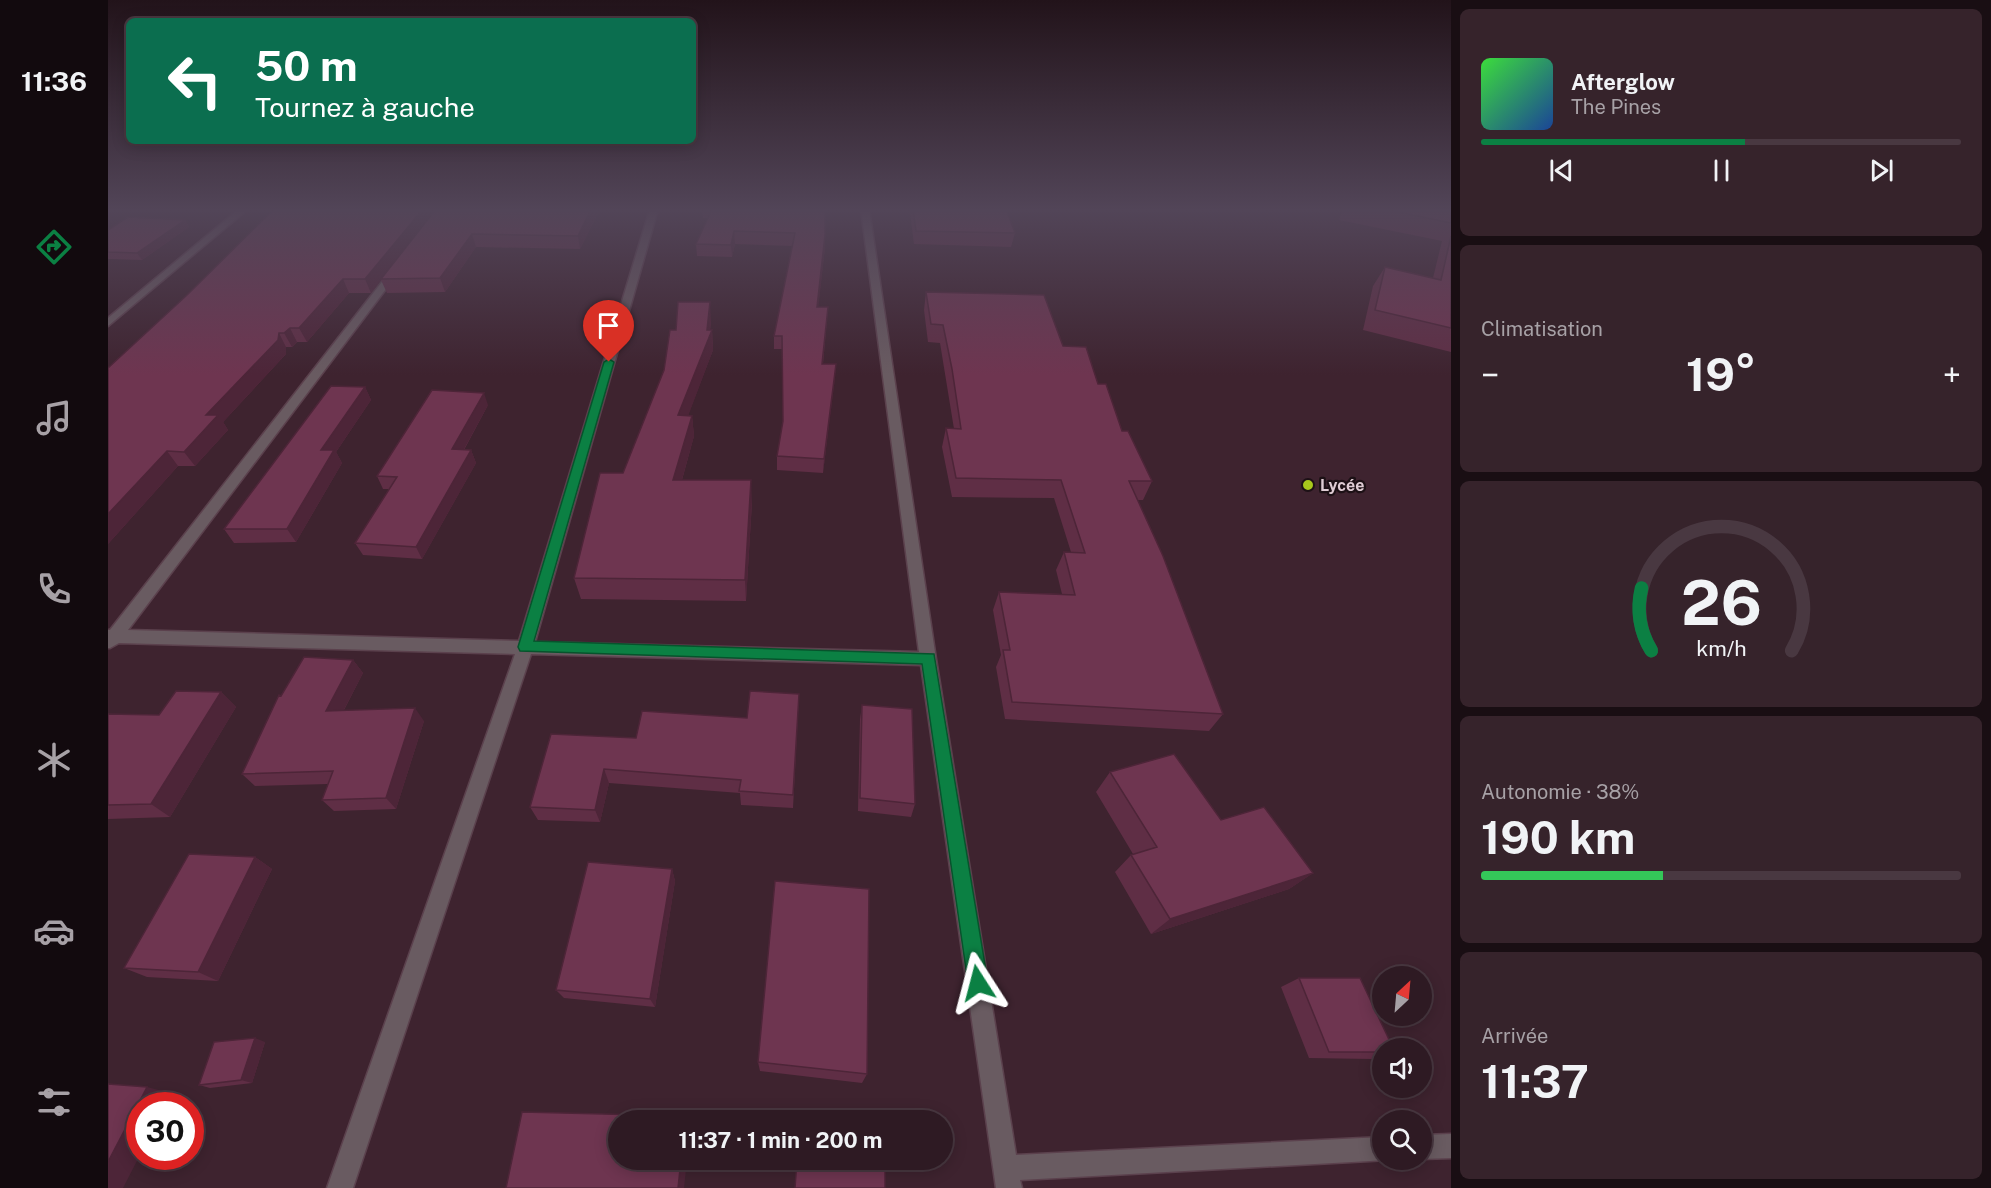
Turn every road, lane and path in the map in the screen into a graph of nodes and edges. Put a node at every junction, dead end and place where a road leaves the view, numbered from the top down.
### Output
1 (178, 264) edge
2 (400, 264) edge
3 (638, 264) edge
4 (873, 264) edge
5 (108, 323) edge
6 (110, 639) edge
7 (525, 647) junction
8 (928, 659) junction
9 (1451, 1146) edge
10 (1432, 1147) edge
11 (1372, 1150) edge
12 (1008, 1178) edge
13 (340, 1188) edge

1 - 5 street
2 - 6 street
3 - 7 street
4 - 8 street
6 - 7 street
7 - 8 street
7 - 13 street
8 - 12 street
9 - 10 street
11 - 12 street

